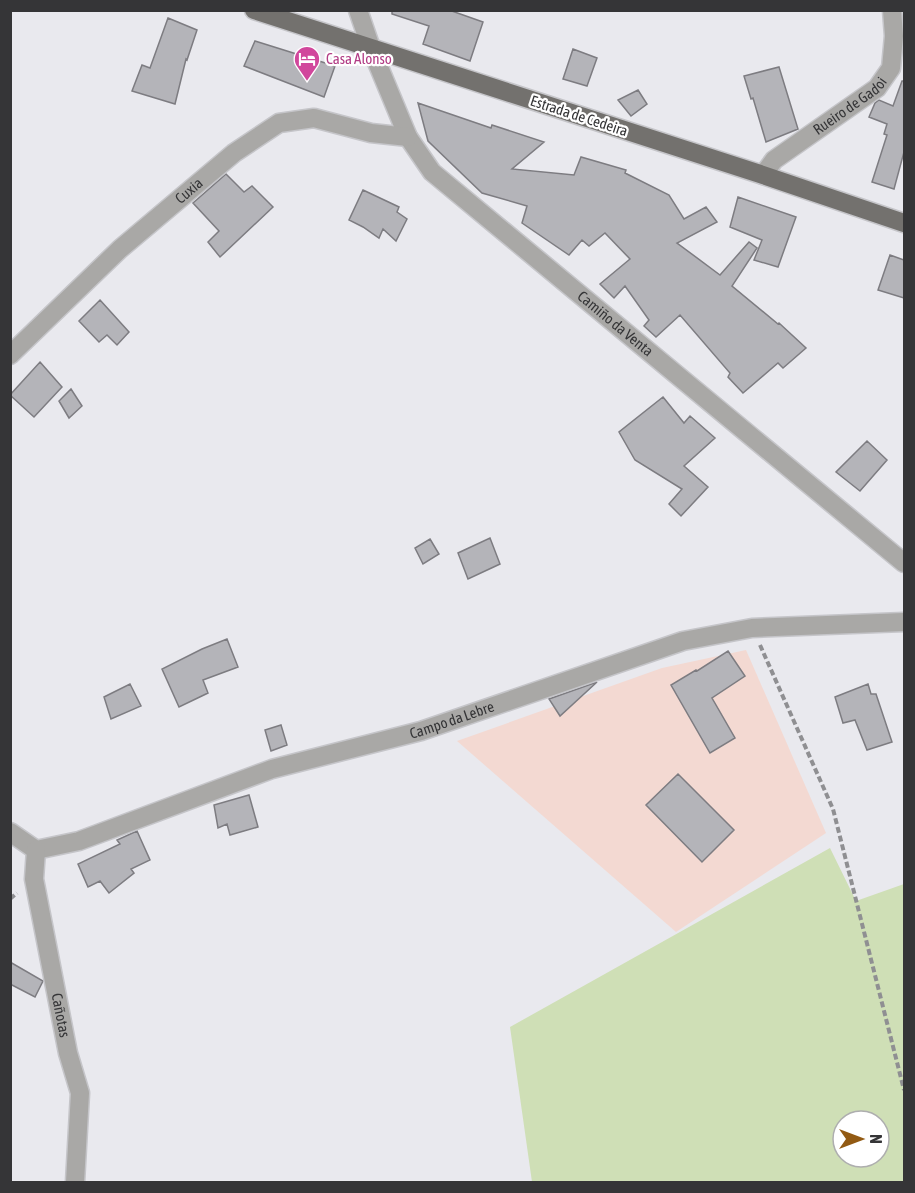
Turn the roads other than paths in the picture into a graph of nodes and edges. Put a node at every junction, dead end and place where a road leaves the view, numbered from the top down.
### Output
1 (254, 10) edge
2 (358, 10) edge
3 (892, 10) edge
4 (371, 48) junction
5 (408, 137) junction
6 (763, 175) junction
7 (904, 224) edge
8 (10, 356) edge
9 (904, 563) edge
10 (904, 622) edge
11 (10, 832) edge
12 (36, 850) junction
13 (75, 1182) edge

1 - 4 main road, Estrada de Cedeira
2 - 4 street, Camiño da Venta
3 - 6 street, Rueiro de Gadoi
4 - 5 street, Camiño da Venta
4 - 6 main road, Estrada de Cedeira
5 - 8 street, Cuxia
5 - 9 street, Camiño da Venta
6 - 7 main road, Estrada de Cedeira
10 - 12 street, Campo da Lebre
11 - 12 street
12 - 13 street, Cañotas

